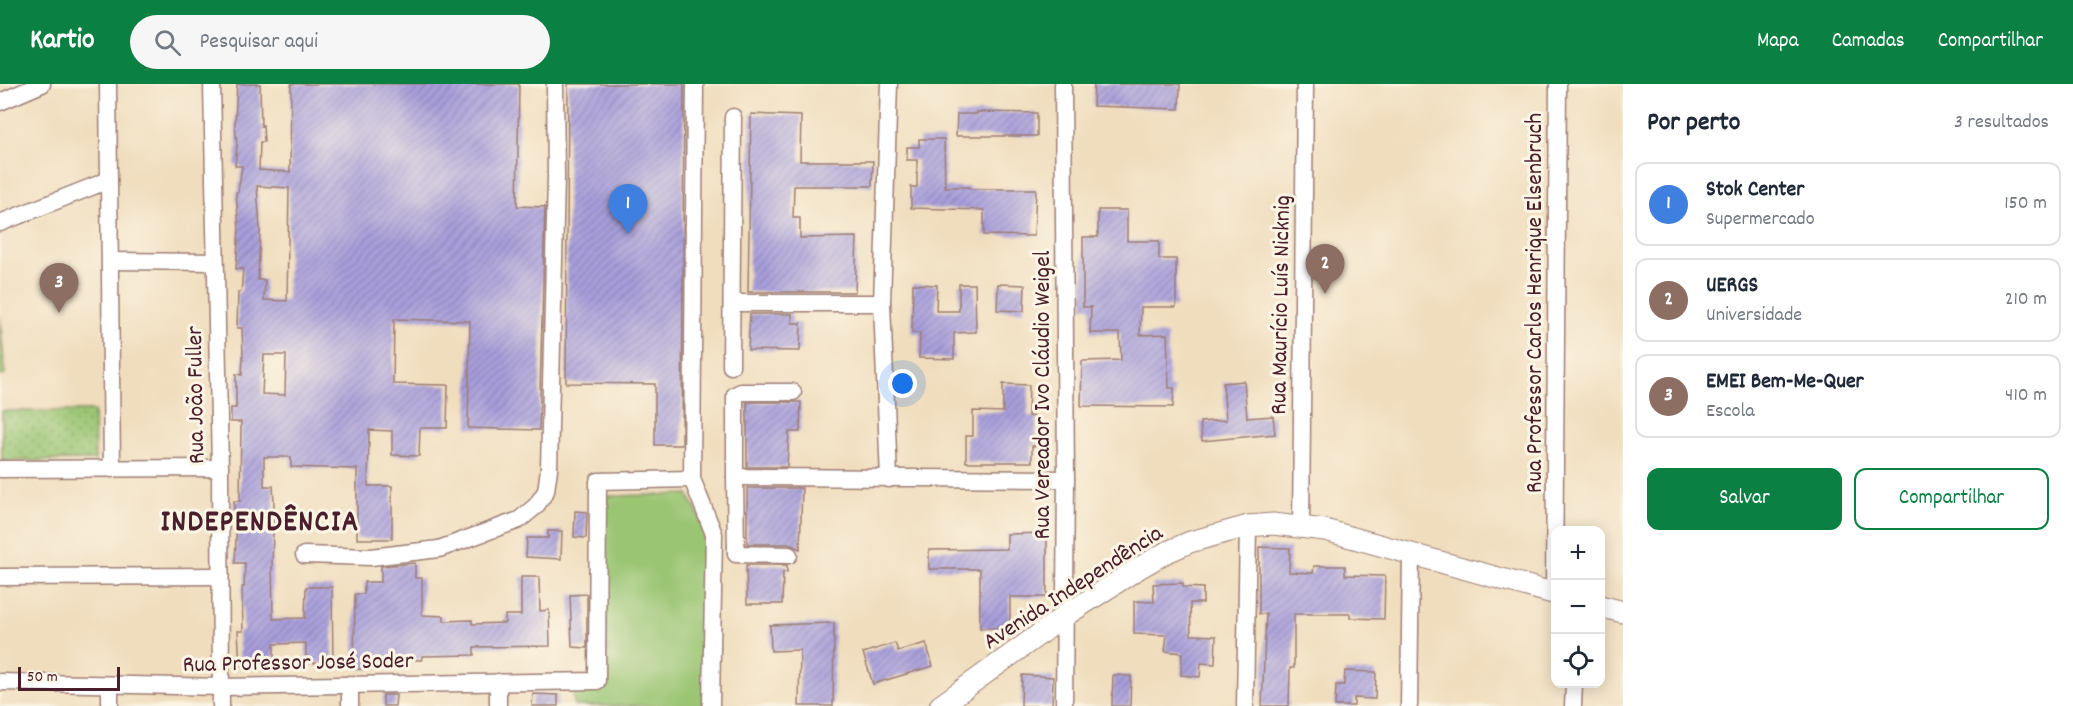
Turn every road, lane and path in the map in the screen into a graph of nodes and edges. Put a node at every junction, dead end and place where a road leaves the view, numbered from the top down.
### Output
1 (42, 84) edge
2 (108, 84) edge
3 (212, 84) edge
4 (555, 84) edge
5 (695, 84) edge
6 (889, 84) edge
7 (1063, 84) edge
8 (1305, 84) edge
9 (1558, 84) edge
10 (0, 102) edge
11 (733, 117) dead end
12 (109, 180) junction
13 (0, 223) edge
14 (111, 261) junction
15 (215, 262) junction
16 (732, 303) junction
17 (882, 303) junction
18 (730, 366) dead end
19 (793, 392) dead end
20 (220, 468) junction
21 (0, 469) edge
22 (112, 469) junction
23 (735, 477) junction
24 (692, 479) junction
25 (889, 479) junction
26 (1066, 479) junction
27 (1248, 526) junction
28 (1301, 527) junction
29 (1412, 553) junction
30 (304, 555) dead end
31 (789, 555) dead end
32 (220, 576) junction
33 (0, 577) edge
34 (1555, 580) edge
35 (1551, 593) edge
36 (1605, 607) edge
37 (1623, 612) edge
38 (1066, 615) junction
39 (0, 682) edge
40 (498, 682) junction
41 (350, 684) junction
42 (110, 685) junction
43 (221, 687) junction
44 (1574, 688) edge
45 (110, 706) edge
46 (221, 706) edge
47 (350, 706) edge
48 (498, 706) edge
49 (711, 706) edge
50 (940, 706) edge
51 (1064, 706) edge
52 (1245, 706) edge
53 (1409, 706) edge
54 (1574, 706) edge

1 - 10 street
2 - 12 street
3 - 15 street, Rua João Fuller
4 - 30 street
5 - 24 street
6 - 17 street
7 - 26 street, Rua Vereador Ivo Cláudio Weigel
8 - 28 street, Rua Maurício Luís Nicknig
9 - 34 street, Rua Professor Carlos Henrique Elsenbruch
11 - 16 street
12 - 13 street
12 - 14 street
14 - 15 street
14 - 22 street
15 - 20 street, Rua João Fuller
16 - 17 street
16 - 18 street
17 - 25 street
19 - 23 street
20 - 22 street
20 - 32 street, Rua João Fuller
21 - 22 street
23 - 25 street
23 - 31 street
24 - 40 street, Rua Professor José Soder
24 - 49 street
25 - 26 street
26 - 38 street, Rua Vereador Ivo Cláudio Weigel
27 - 28 main road, Avenida Independência
27 - 38 main road, Avenida Independência
27 - 52 street
28 - 29 main road, Avenida Independência
29 - 35 main road, Avenida Independência
29 - 53 street
32 - 33 street
32 - 43 street, Rua João Fuller
36 - 37 main road
38 - 50 main road, Avenida Independência
38 - 51 street, Rua Vereador Ivo Cláudio Weigel
39 - 42 street, Rua Professor José Soder
40 - 41 street, Rua Professor José Soder
40 - 48 street
41 - 43 street, Rua Professor José Soder
41 - 47 street
42 - 43 street, Rua Professor José Soder
42 - 45 street
43 - 46 street, Rua João Fuller
44 - 54 street

